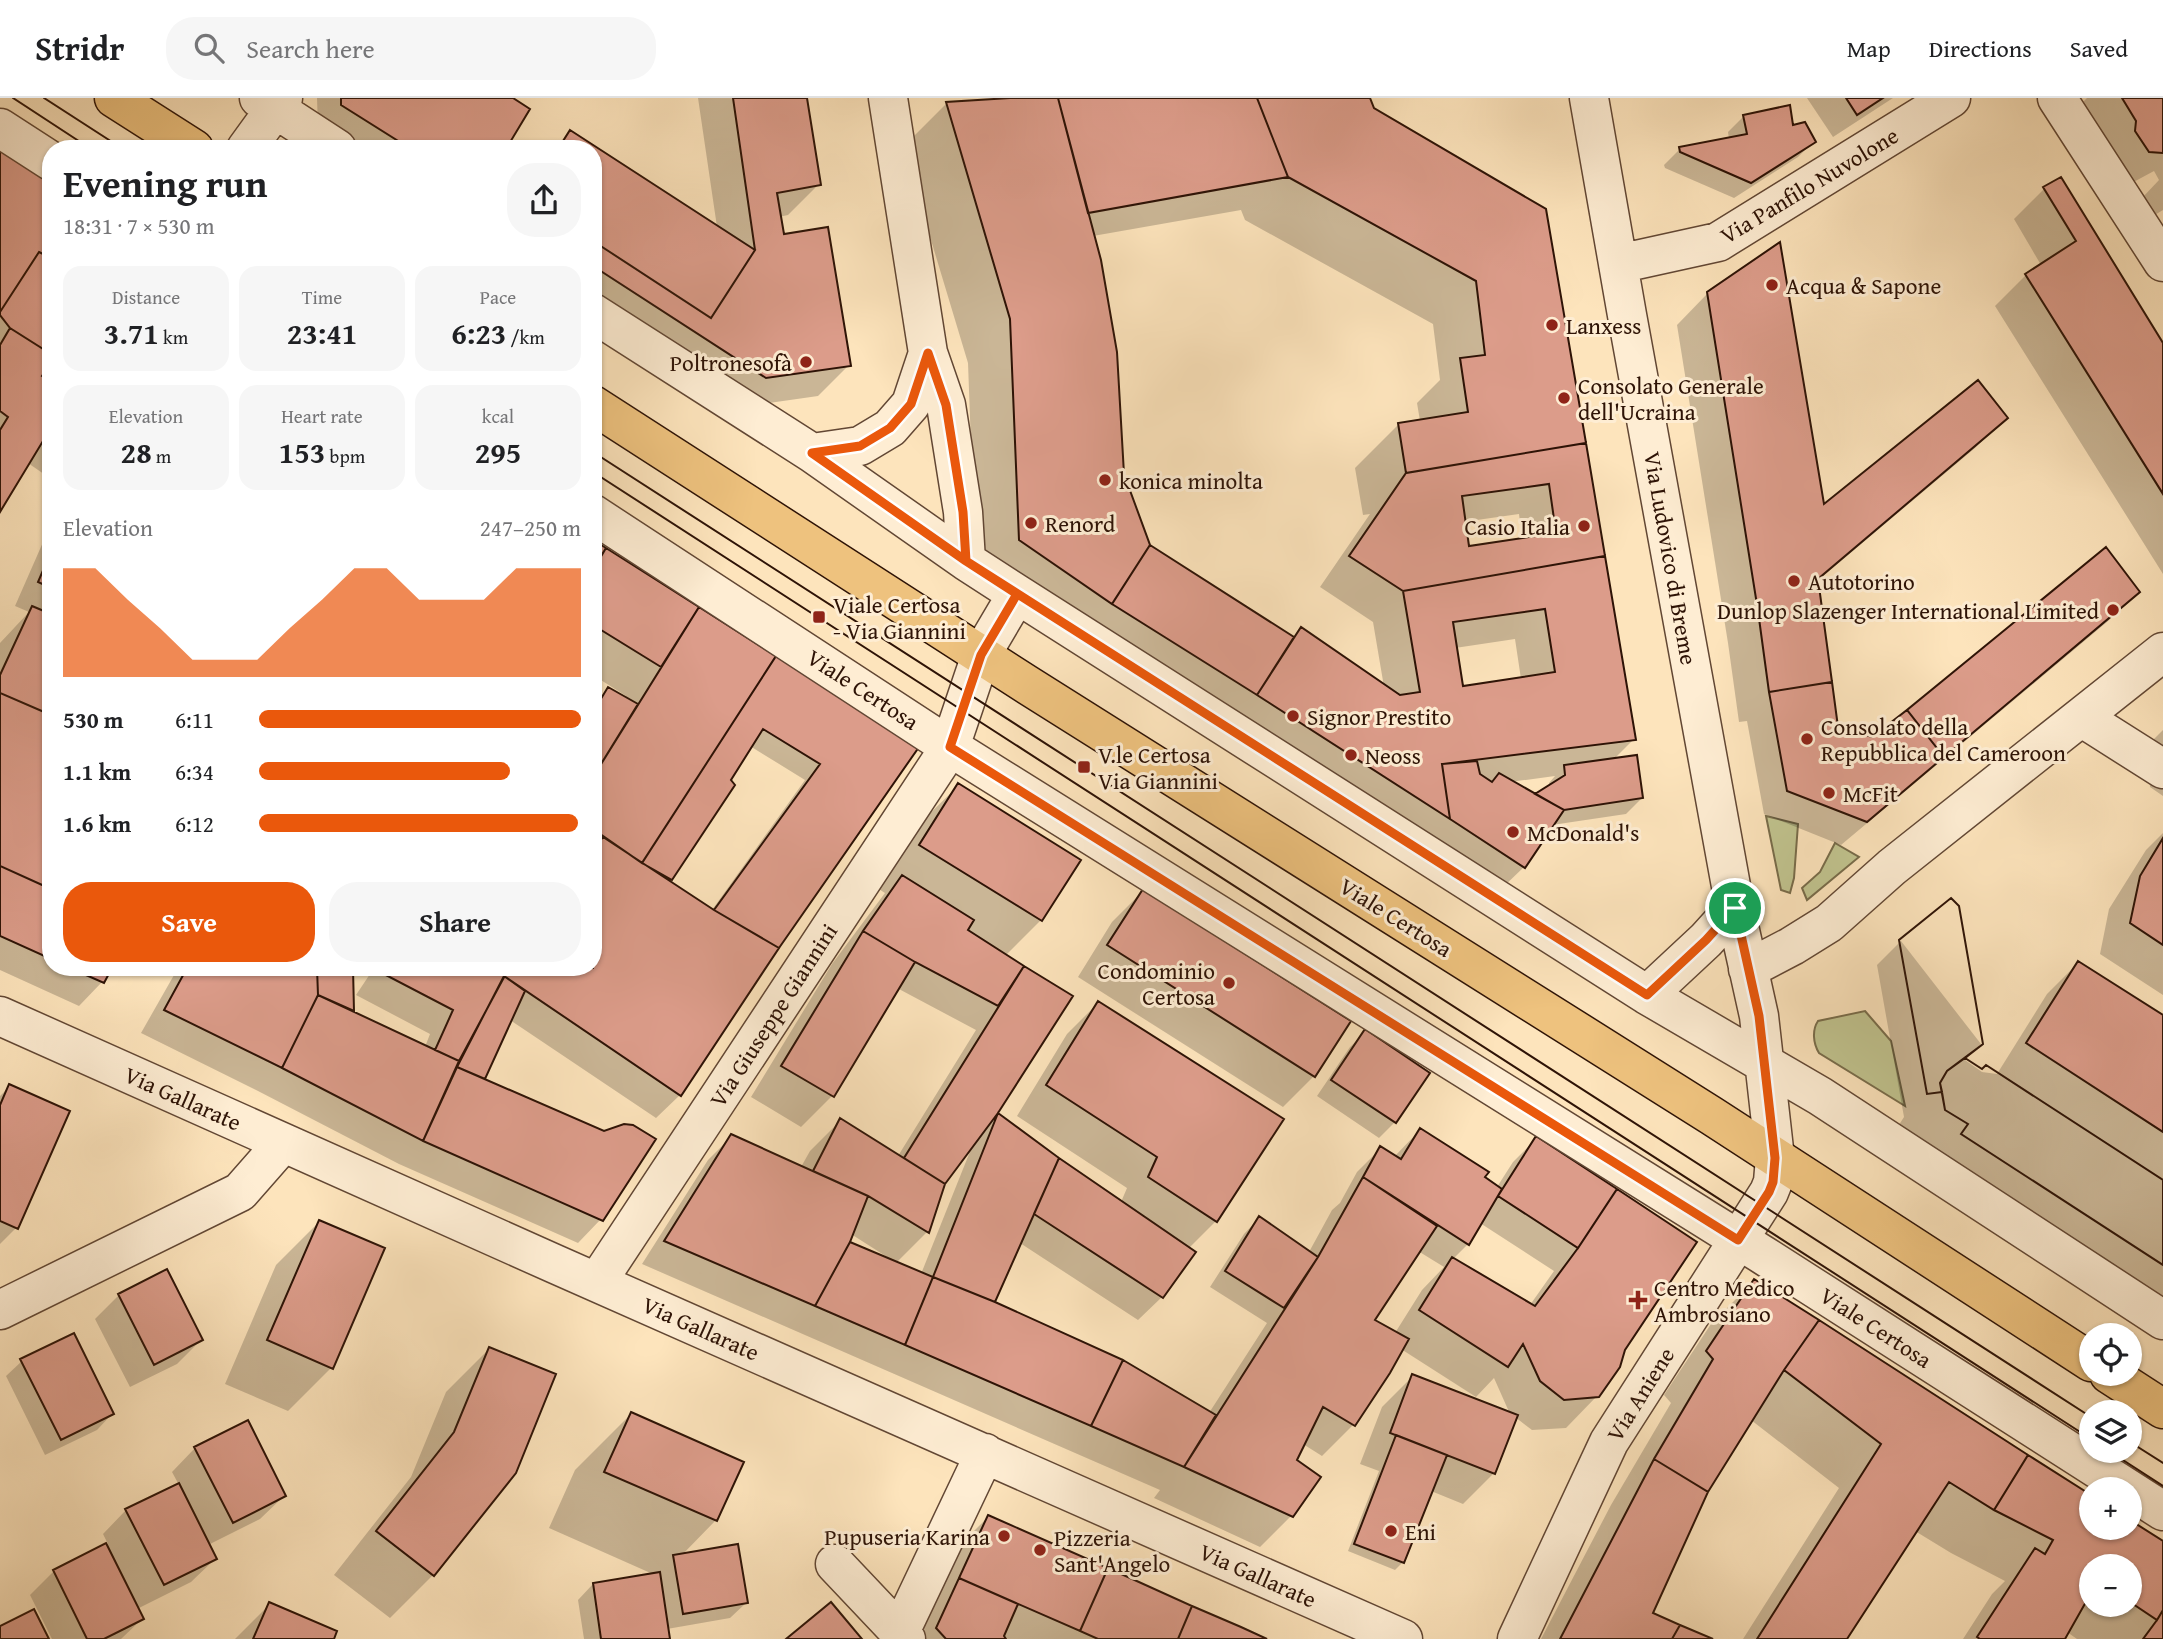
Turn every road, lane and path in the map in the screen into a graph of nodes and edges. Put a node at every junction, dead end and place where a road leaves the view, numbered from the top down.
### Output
1 (114, 98) edge
2 (888, 98) edge
3 (1589, 98) edge
4 (1951, 98) edge
5 (2057, 98) edge
6 (273, 102) edge
7 (0, 128) edge
8 (180, 140) edge
9 (251, 140) edge
10 (325, 140) edge
11 (42, 155) edge
12 (2163, 262) edge
13 (1618, 264) junction
14 (602, 319) edge
15 (928, 353) junction
16 (602, 411) edge
17 (812, 453) junction
18 (602, 519) edge
19 (966, 561) junction
20 (1017, 594) junction
21 (2163, 652) edge
22 (981, 655) junction
23 (2081, 717) junction
24 (950, 747) junction
25 (2163, 769) edge
26 (1735, 908) junction
27 (1748, 969) junction
28 (1647, 995) junction
29 (0, 1016) edge
30 (1763, 1061) junction
31 (283, 1143) junction
32 (1775, 1158) junction
33 (1738, 1240) junction
34 (597, 1282) junction
35 (0, 1310) edge
36 (2163, 1320) edge
37 (2079, 1354) edge
38 (2128, 1386) edge
39 (2163, 1409) edge
40 (985, 1453) junction
41 (2163, 1511) edge
42 (835, 1564) dead end
43 (903, 1636) edge
44 (1403, 1639) edge
45 (1517, 1639) edge

1 - 8 main road
2 - 15 street
3 - 13 street, Via Ludovico di Breme
4 - 13 street, Via Panfilo Nuvolone
5 - 12 street
6 - 9 street
6 - 10 street
7 - 11 street
13 - 26 street, Via Ludovico di Breme
14 - 17 street
15 - 17 street
15 - 19 street
16 - 22 main road, Viale Certosa
17 - 19 street
18 - 24 street, Viale Certosa
19 - 20 street
20 - 22 street, Via Giuseppe Giannini
20 - 28 street
21 - 23 street
22 - 24 street, Via Giuseppe Giannini
22 - 32 main road, Viale Certosa
23 - 25 street
23 - 27 street
24 - 33 street, Viale Certosa
24 - 34 street, Via Giuseppe Giannini
26 - 27 street, Via Ludovico di Breme
26 - 28 street
27 - 30 street, Via Ludovico di Breme
28 - 30 street
29 - 31 street, Via Gallarate
30 - 32 street
30 - 36 street
31 - 34 street, Via Gallarate
31 - 35 street
32 - 33 street, Via Aniene
32 - 37 main road, Viale Certosa
33 - 41 street, Viale Certosa
33 - 45 street, Via Aniene
34 - 40 street, Via Gallarate
38 - 39 main road
40 - 43 street
40 - 44 street, Via Gallarate
42 - 43 street

